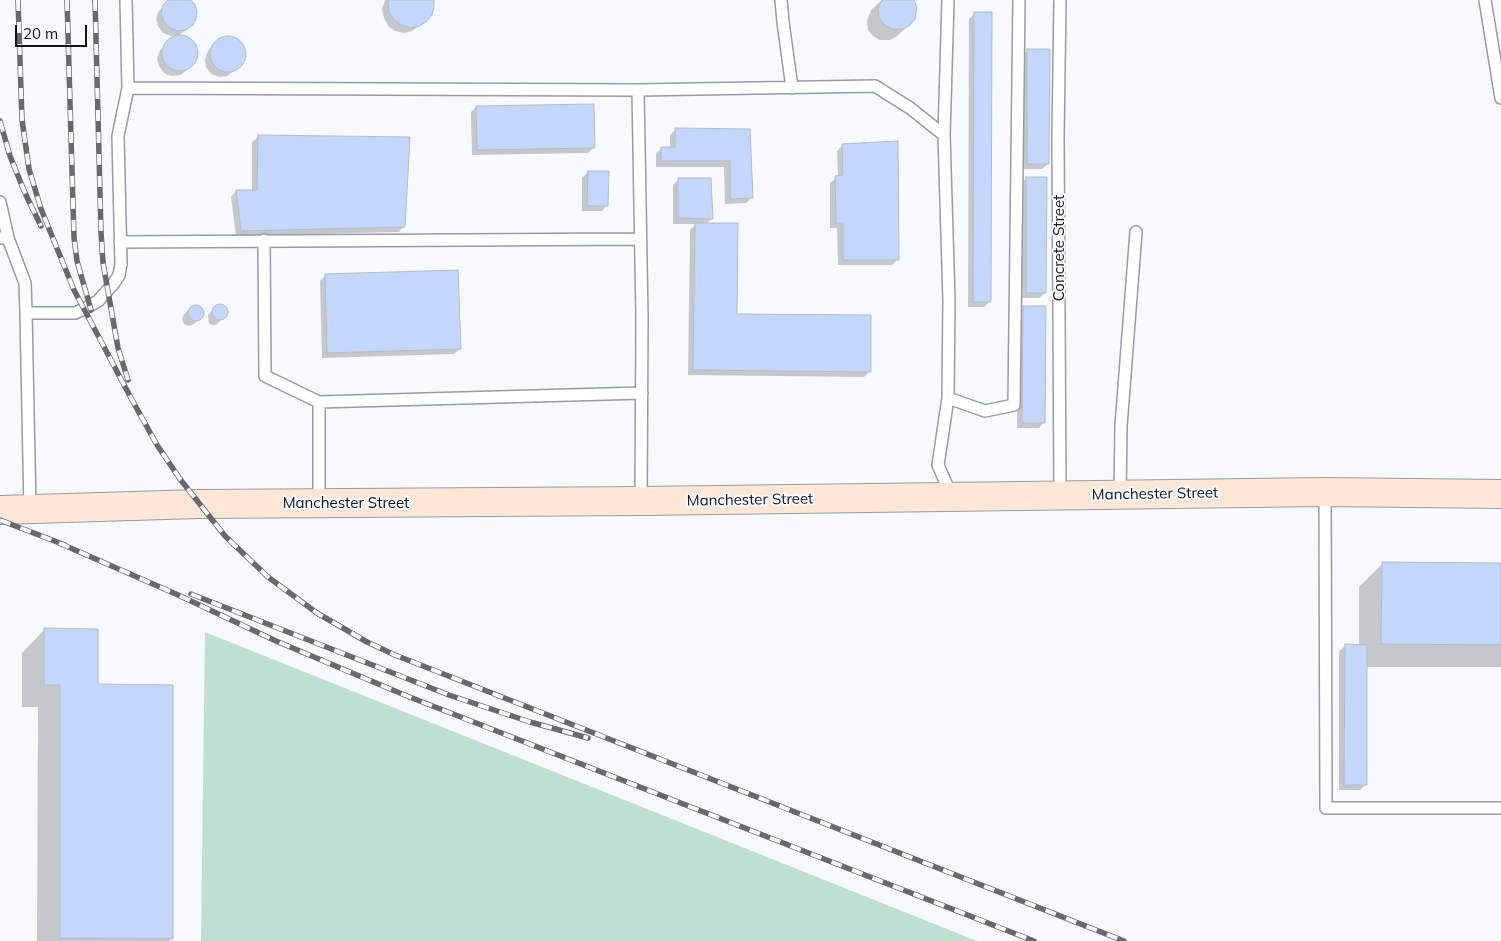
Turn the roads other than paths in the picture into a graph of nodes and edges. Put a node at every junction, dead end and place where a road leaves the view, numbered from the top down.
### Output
1 (126, 0) edge
2 (781, 0) edge
3 (948, 0) edge
4 (1018, 0) edge
5 (1060, 0) edge
6 (1485, 0) edge
7 (128, 88) junction
8 (792, 88) junction
9 (638, 90) junction
10 (1501, 98) edge
11 (944, 135) junction
12 (0, 202) edge
13 (1136, 232) dead end
14 (4, 238) edge
15 (640, 239) junction
16 (264, 240) junction
17 (120, 242) junction
18 (26, 313) junction
19 (642, 393) junction
20 (948, 398) junction
21 (318, 402) junction
22 (1325, 492) junction
23 (1501, 494) edge
24 (1120, 495) junction
25 (1060, 496) junction
26 (952, 497) junction
27 (641, 501) junction
28 (318, 504) junction
29 (30, 509) junction
30 (0, 510) edge
31 (1501, 808) edge

1 - 7 lane
2 - 8 lane
3 - 11 lane
4 - 20 lane
5 - 25 lane, Concrete Street
6 - 10 lane
7 - 9 lane
7 - 17 lane
8 - 9 lane
8 - 11 lane
9 - 15 lane
11 - 20 lane
12 - 14 lane
13 - 24 lane
14 - 18 lane
15 - 16 lane
15 - 19 lane
16 - 17 lane
16 - 21 lane
17 - 18 lane
18 - 29 lane
19 - 21 lane
19 - 27 lane
20 - 26 lane
21 - 28 lane
22 - 23 street, Manchester Street
22 - 24 street, Manchester Street
22 - 31 lane
24 - 25 street, Manchester Street
25 - 26 street, Manchester Street
26 - 27 street, Manchester Street
27 - 28 street, Manchester Street
28 - 29 street, Manchester Street
29 - 30 street, Manchester Street

